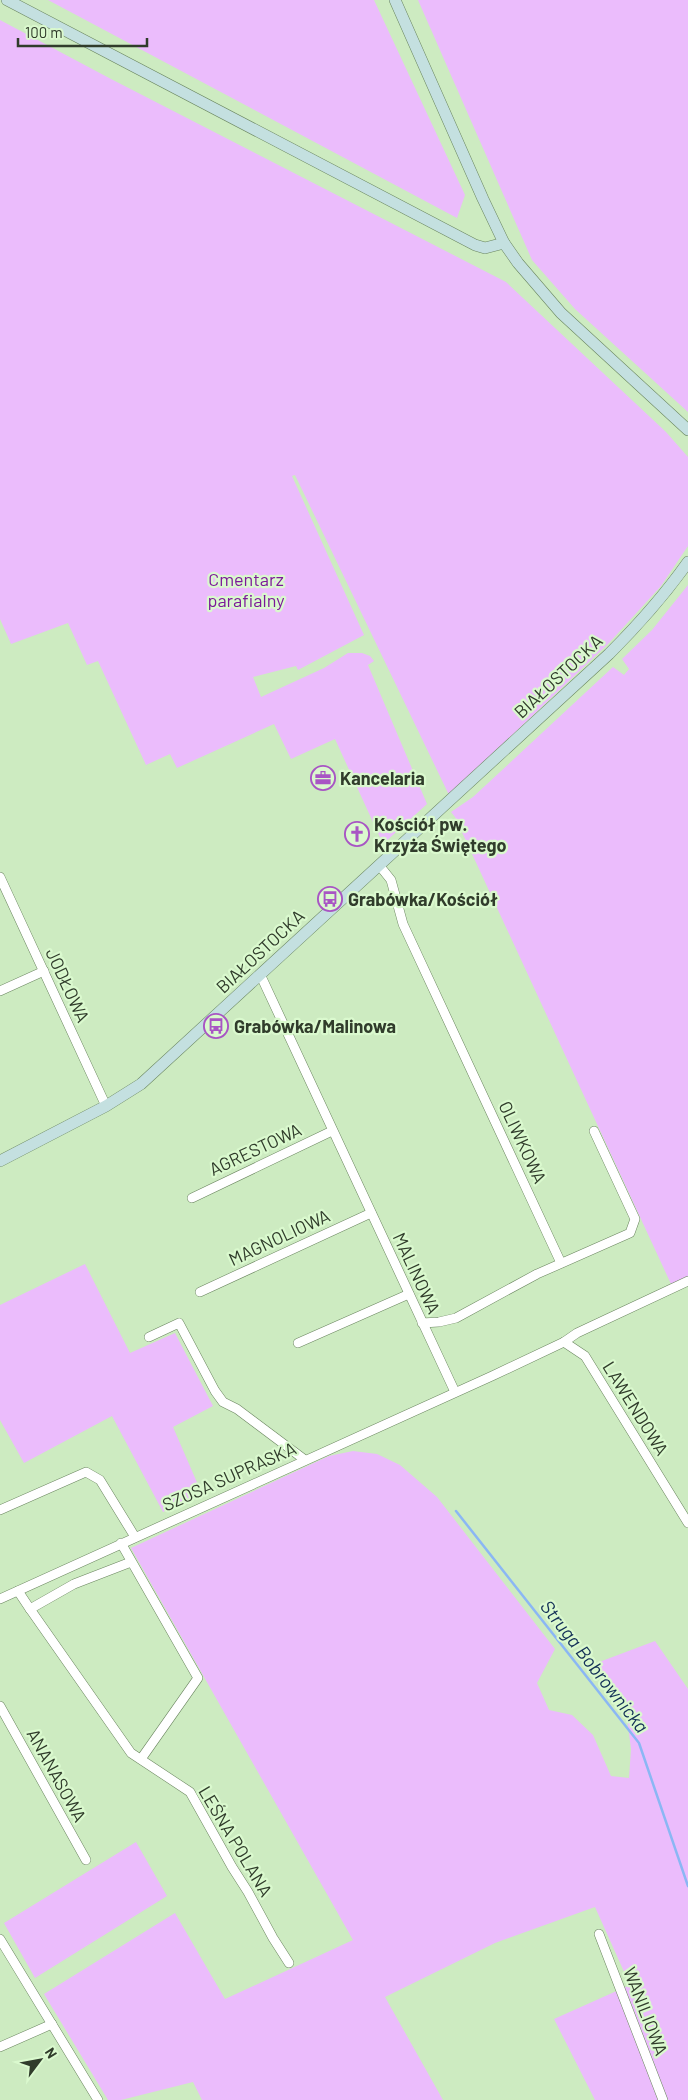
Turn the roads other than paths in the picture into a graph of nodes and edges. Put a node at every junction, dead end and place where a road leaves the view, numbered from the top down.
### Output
1 (7, 0) edge
2 (395, 0) edge
3 (504, 242) junction
4 (688, 430) edge
5 (688, 562) edge
6 (379, 865) junction
7 (0, 877) edge
8 (44, 971) junction
9 (260, 974) junction
10 (0, 990) edge
11 (106, 1106) junction
12 (332, 1131) junction
13 (594, 1131) dead end
14 (0, 1161) edge
15 (192, 1198) dead end
16 (371, 1213) junction
17 (561, 1263) junction
18 (688, 1281) edge
19 (200, 1292) dead end
20 (409, 1294) junction
21 (422, 1323) junction
22 (149, 1337) dead end
23 (564, 1342) junction
24 (298, 1343) dead end
25 (454, 1392) junction
26 (305, 1460) junction
27 (0, 1510) edge
28 (688, 1523) edge
29 (135, 1537) junction
30 (121, 1543) junction
31 (131, 1562) junction
32 (18, 1591) junction
33 (0, 1599) edge
34 (30, 1609) junction
35 (0, 1706) edge
36 (141, 1759) junction
37 (86, 1860) dead end
38 (599, 1934) dead end
39 (0, 1941) edge
40 (290, 1963) dead end
41 (52, 2024) junction
42 (0, 2047) edge
43 (98, 2100) edge
44 (663, 2100) edge

1 - 3 street
2 - 3 street
3 - 4 street
5 - 6 street, BIAŁOSTOCKA
6 - 9 street, BIAŁOSTOCKA
6 - 17 street, OLIWKOWA
7 - 8 street, JODŁOWA
8 - 10 street
8 - 11 street, JODŁOWA
9 - 11 street, BIAŁOSTOCKA
9 - 12 street, MALINOWA
11 - 14 street, BIAŁOSTOCKA
12 - 15 street, AGRESTOWA
12 - 16 street, MALINOWA
13 - 17 street
16 - 19 street, MAGNOLIOWA
16 - 20 street, MALINOWA
17 - 21 street
18 - 23 street
20 - 21 street, MALINOWA
20 - 24 street
21 - 25 street, MALINOWA
22 - 26 street
23 - 25 street
23 - 28 street, LAWENDOWA
25 - 26 street, SZOSA SUPRASKA
26 - 29 street, SZOSA SUPRASKA
27 - 29 street
29 - 30 street, SZOSA SUPRASKA
30 - 31 street
30 - 32 street, SZOSA SUPRASKA
31 - 34 street
31 - 36 street
32 - 33 street, SZOSA SUPRASKA
32 - 34 street, LEŚNA POLANA
34 - 36 street, LEŚNA POLANA
35 - 37 street, ANANASOWA
36 - 40 street, LEŚNA POLANA
38 - 44 street, WANILIOWA
39 - 41 street
41 - 42 street
41 - 43 street

